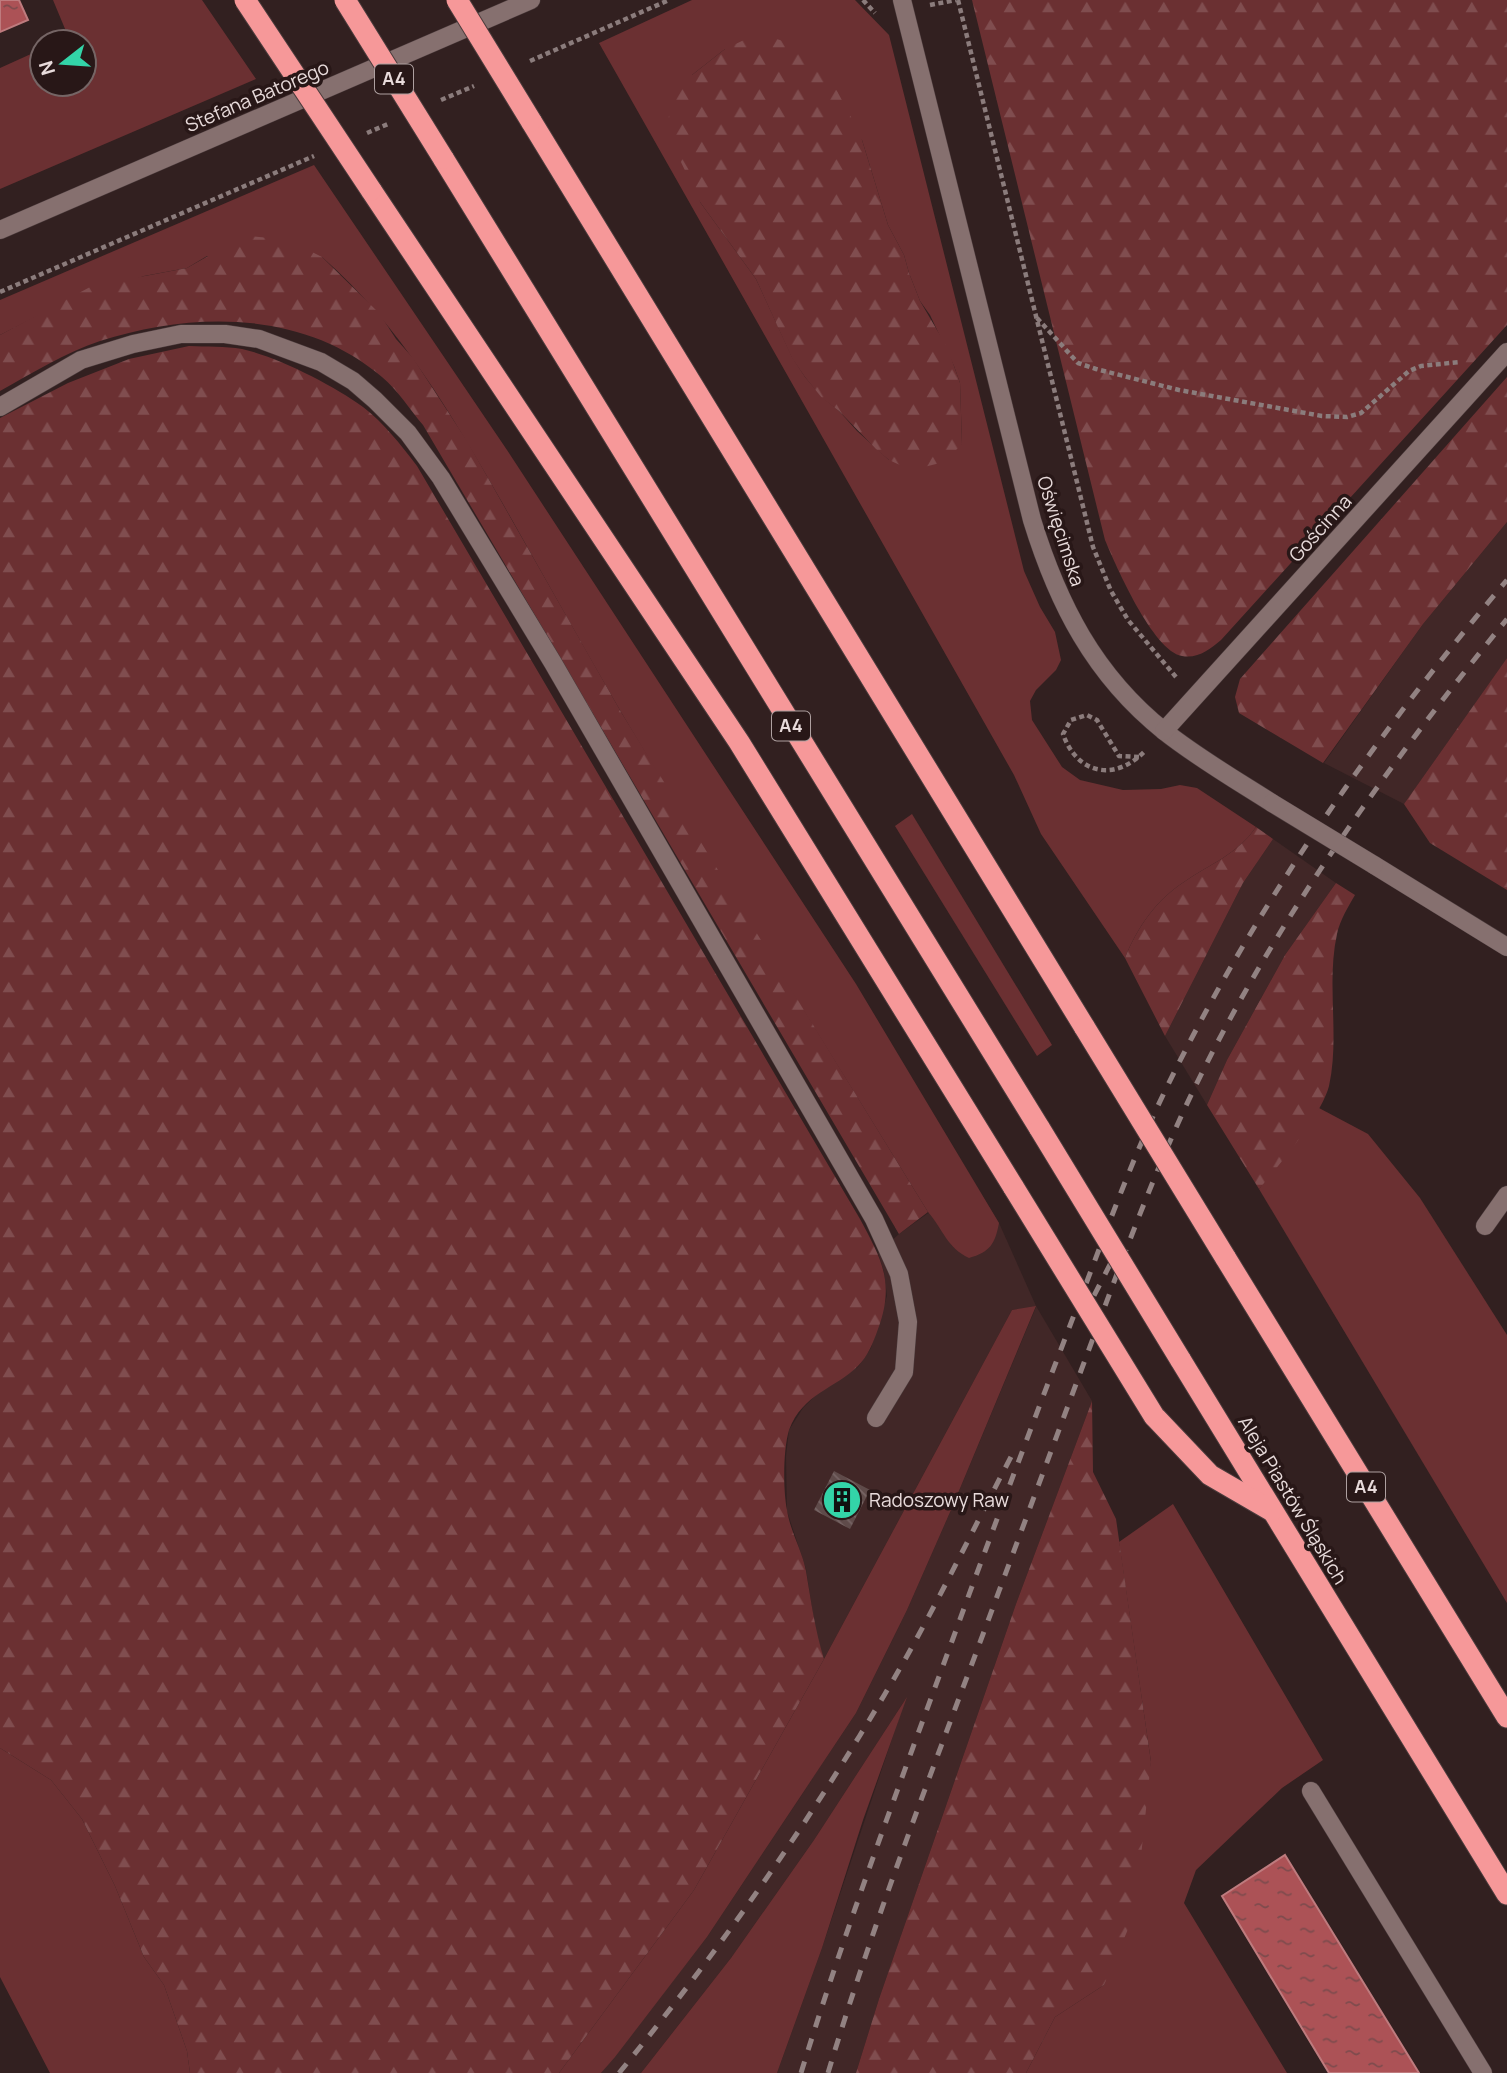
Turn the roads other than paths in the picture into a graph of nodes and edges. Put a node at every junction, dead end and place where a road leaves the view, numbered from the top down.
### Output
1 (245, 0) edge
2 (345, 0) edge
3 (457, 0) edge
4 (531, 0) edge
5 (902, 0) edge
6 (0, 230) edge
7 (1503, 356) edge
8 (0, 407) edge
9 (1164, 731) junction
10 (1507, 947) edge
11 (1507, 1195) edge
12 (1485, 1226) dead end
13 (876, 1418) dead end
14 (1274, 1512) junction
15 (1507, 1717) edge
16 (1311, 1791) dead end
17 (1507, 1894) edge
18 (1483, 2073) edge

1 - 14 highway, bridge
2 - 14 highway, Aleja Piastów Śląskich / A4, bridge
3 - 15 highway, A4, bridge
4 - 6 street, Stefana Batorego
5 - 9 street, Oświęcimska
7 - 9 street, Gościnna
8 - 13 street
9 - 10 street, Oświęcimska, bridge
11 - 12 street
14 - 17 highway, Aleja Piastów Śląskich / A4
16 - 18 street

